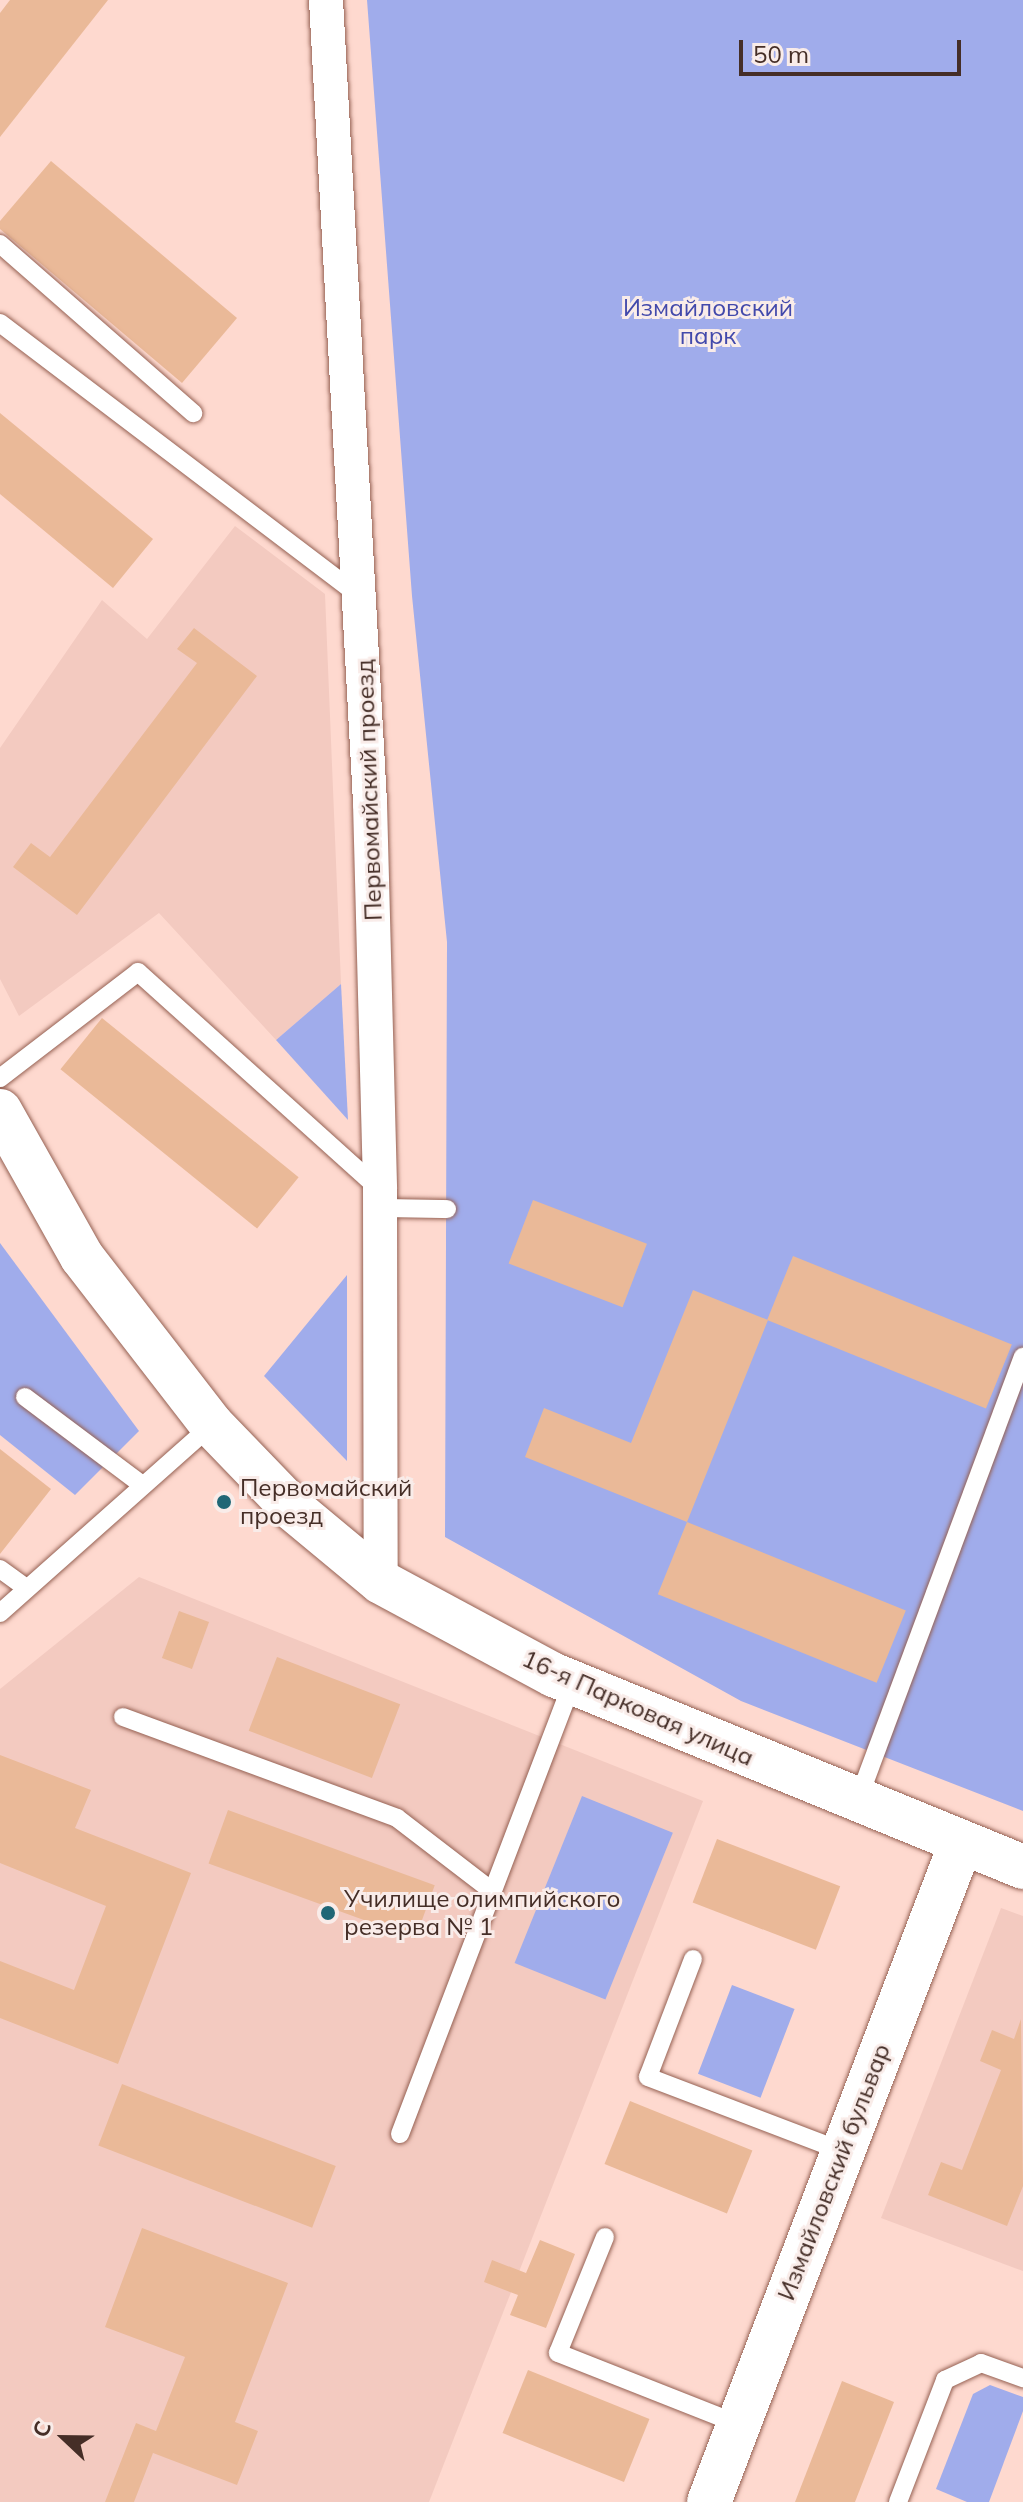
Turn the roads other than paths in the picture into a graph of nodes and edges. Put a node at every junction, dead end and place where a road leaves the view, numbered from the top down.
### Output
1 (320, 4) edge
2 (0, 244) edge
3 (0, 323) edge
4 (193, 413) dead end
5 (362, 598) junction
6 (0, 1078) edge
7 (0, 1111) edge
8 (380, 1198) junction
9 (447, 1209) dead end
10 (1023, 1357) edge
11 (25, 1397) dead end
12 (212, 1425) junction
13 (142, 1485) junction
14 (0, 1569) edge
15 (381, 1582) junction
16 (26, 1588) junction
17 (0, 1613) edge
18 (572, 1683) junction
19 (123, 1717) dead end
20 (857, 1802) junction
21 (961, 1843) junction
22 (1023, 1867) edge
23 (492, 1891) junction
24 (693, 1959) dead end
25 (400, 2134) dead end
26 (842, 2151) junction
27 (605, 2237) dead end
28 (1023, 2378) edge
29 (738, 2424) junction
30 (709, 2502) edge
31 (898, 2502) edge

1 - 5 street, Первомайский проезд
2 - 4 lane
3 - 5 lane
5 - 8 street, Первомайский проезд
6 - 8 lane
7 - 12 main road, 16-я Парковая улица
8 - 9 lane
8 - 15 street, Первомайский проезд
10 - 20 lane
11 - 13 lane
12 - 13 lane
12 - 15 main road, 16-я Парковая улица
13 - 16 lane
14 - 16 lane
15 - 18 main road, 16-я Парковая улица
16 - 17 lane
18 - 20 main road, 16-я Парковая улица
18 - 23 lane
19 - 23 lane
20 - 21 main road, 16-я Парковая улица
21 - 22 main road, 16-я Парковая улица
21 - 26 main road, Измайловский бульвар
23 - 25 lane
24 - 26 lane
26 - 29 main road, Измайловский бульвар
27 - 29 lane
28 - 31 lane
29 - 30 main road, Измайловский бульвар

